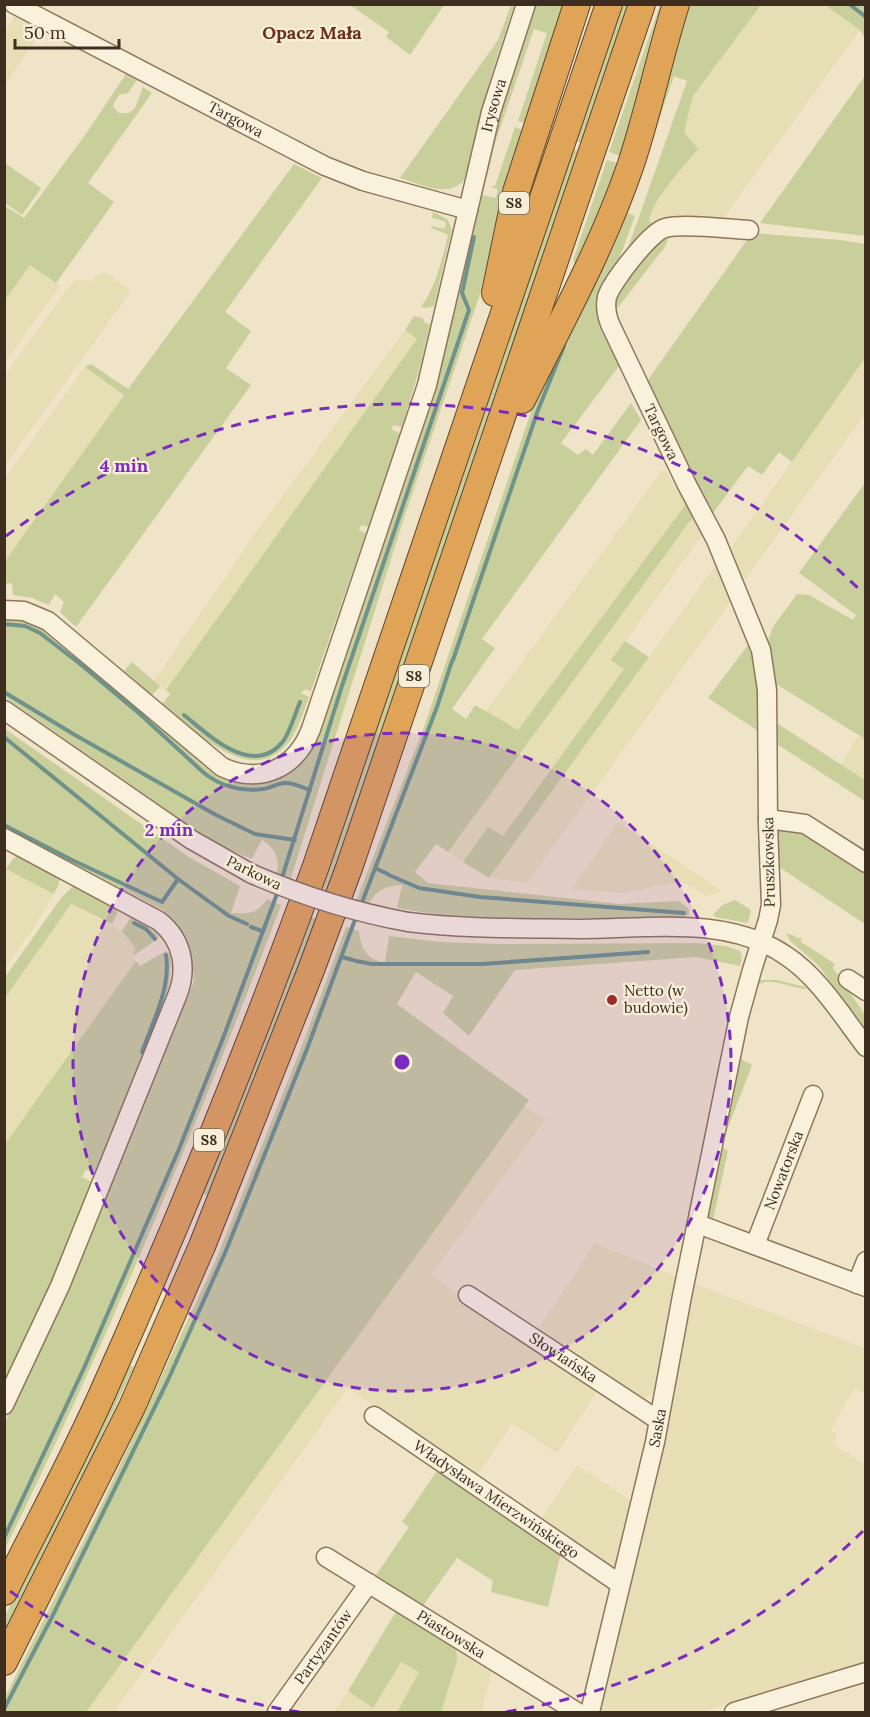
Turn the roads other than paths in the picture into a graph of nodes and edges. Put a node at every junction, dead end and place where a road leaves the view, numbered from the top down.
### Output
1 (14, 4) edge
2 (526, 4) edge
3 (577, 4) edge
4 (609, 4) edge
5 (642, 4) edge
6 (676, 4) edge
7 (468, 210) junction
8 (748, 230) dead end
9 (470, 408) junction
10 (480, 483) junction
11 (4, 610) edge
12 (755, 634) joint
13 (4, 710) edge
14 (768, 819) junction
15 (4, 838) edge
16 (866, 863) edge
17 (762, 942) junction
18 (848, 980) dead end
19 (866, 991) edge
20 (866, 1047) edge
21 (813, 1095) dead end
22 (714, 1140) joint
23 (698, 1224) junction
24 (755, 1245) junction
25 (866, 1261) edge
26 (861, 1286) edge
27 (468, 1295) dead end
28 (4, 1405) edge
29 (374, 1416) dead end
30 (658, 1420) junction
31 (326, 1557) dead end
32 (369, 1583) junction
33 (620, 1584) junction
34 (4, 1592) edge
35 (4, 1662) edge
36 (866, 1672) edge
37 (277, 1713) edge
38 (577, 1713) edge
39 (590, 1713) edge
40 (734, 1713) edge

1 - 7 street, Targowa
2 - 7 street, Irysowa
3 - 9 highway, S8
4 - 9 highway
5 - 10 highway
6 - 10 highway, S8
7 - 11 street, Irysowa
8 - 12 street, Targowa
9 - 34 highway, S8
10 - 35 highway, S8
12 - 14 street, Pruszkowska
13 - 17 street, Parkowa, bridge
14 - 16 street
14 - 17 street, Pruszkowska
15 - 28 street
17 - 20 street
17 - 22 street, Pruszkowska
18 - 19 street
21 - 24 street, Nowatorska
22 - 23 street, Saska
23 - 24 street
23 - 30 street, Saska
24 - 26 street
25 - 26 street
27 - 30 street, Słowiańska
29 - 33 street, Władysława Mierzwińskiego
30 - 33 street, Saska
31 - 32 street, Piastowska
32 - 37 street, Partyzantów
32 - 38 street, Piastowska
33 - 39 street, Saska
36 - 40 street

